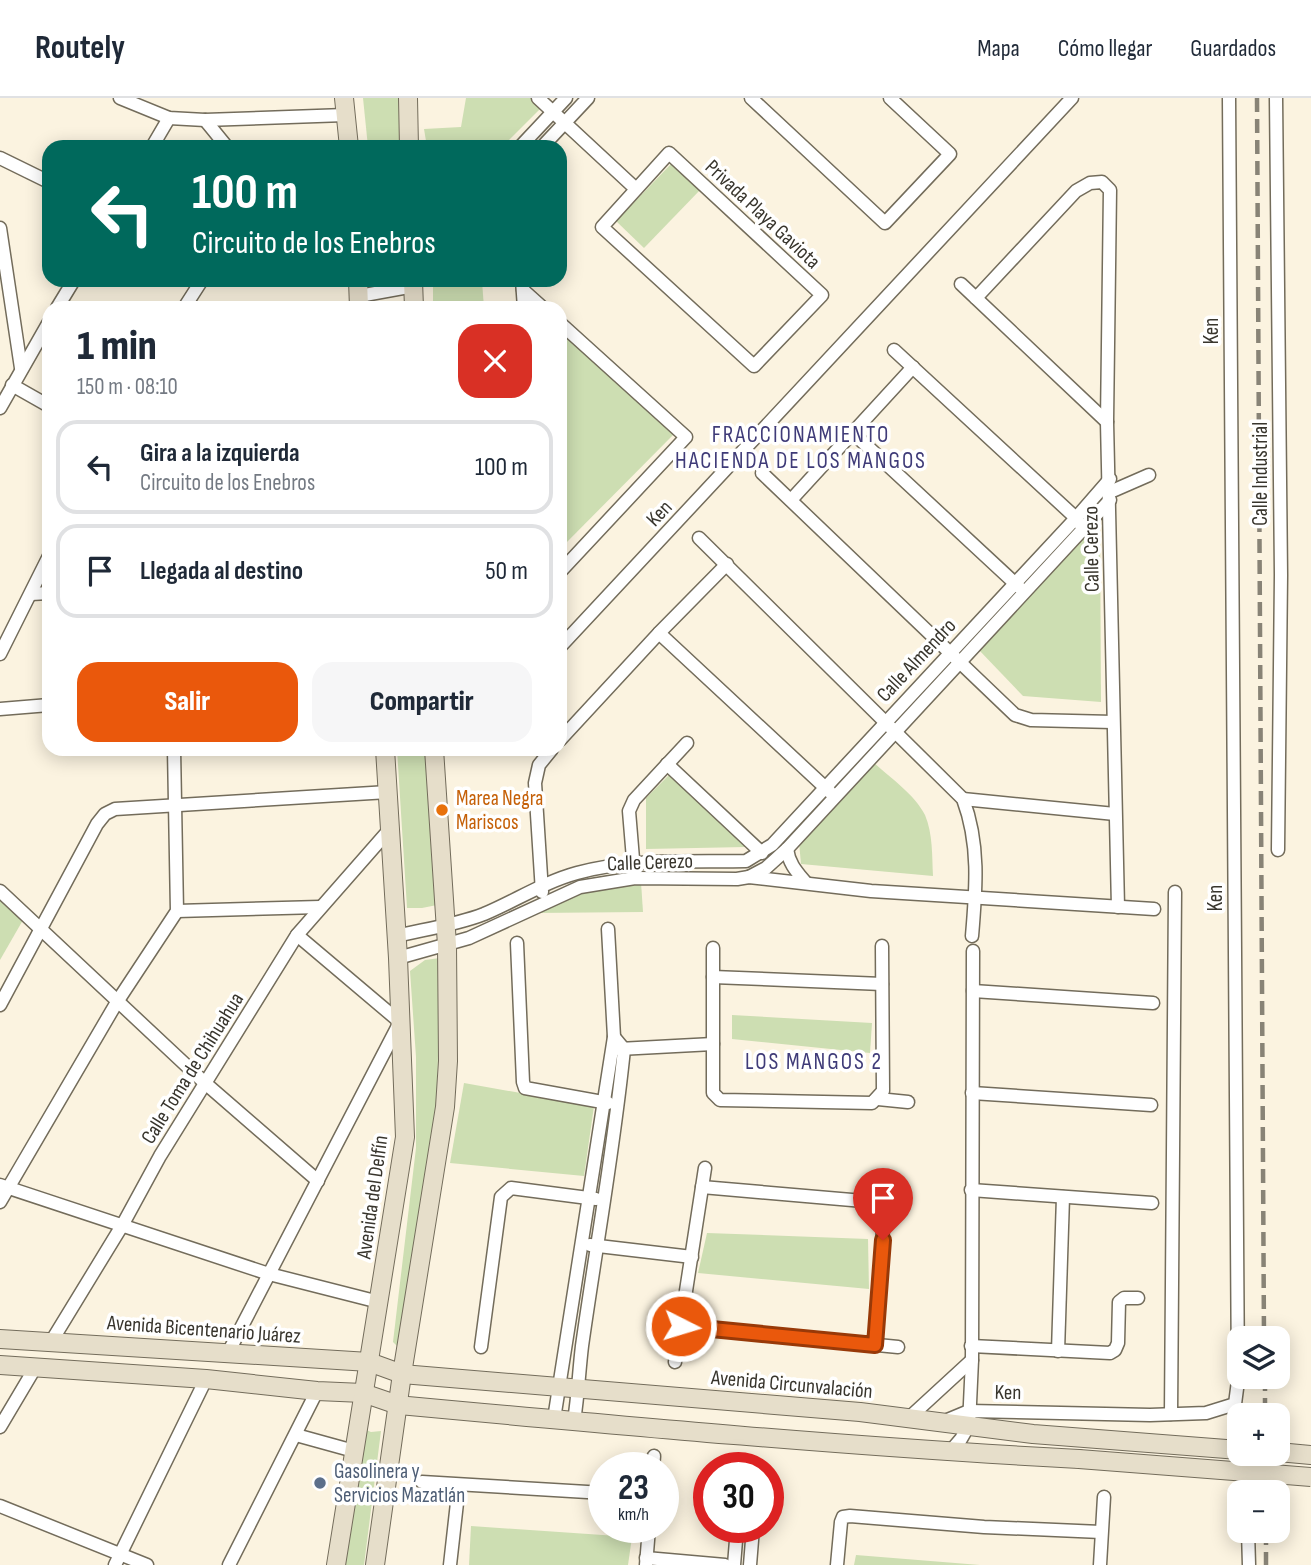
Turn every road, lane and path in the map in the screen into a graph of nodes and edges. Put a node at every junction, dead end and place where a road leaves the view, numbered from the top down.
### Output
1 (120, 98) edge
2 (408, 98) edge
3 (538, 98) edge
4 (566, 98) edge
5 (588, 98) edge
6 (751, 98) edge
7 (890, 98) edge
8 (1072, 98) edge
9 (1229, 98) edge
10 (1276, 98) edge
11 (142, 103) edge
12 (345, 107) edge
13 (553, 112) junction
14 (169, 118) junction
15 (205, 120) junction
16 (565, 122) junction
17 (156, 140) edge
18 (221, 140) edge
19 (348, 140) edge
20 (409, 140) edge
21 (527, 140) edge
22 (548, 140) edge
23 (0, 159) edge
24 (42, 179) edge
25 (636, 190) junction
26 (0, 228) edge
27 (961, 284) dead end
28 (394, 287) edge
29 (524, 287) edge
30 (359, 295) edge
31 (976, 298) junction
32 (537, 301) edge
33 (567, 329) edge
34 (42, 334) edge
35 (894, 350) dead end
36 (913, 367) junction
37 (21, 368) junction
38 (12, 385) junction
39 (42, 402) edge
40 (1, 404) edge
41 (1107, 422) junction
42 (853, 433) junction
43 (762, 473) dead end
44 (1149, 475) dead end
45 (1110, 490) junction
46 (791, 499) junction
47 (1076, 518) junction
48 (1083, 531) junction
49 (699, 538) dead end
50 (567, 564) edge
51 (727, 565) junction
52 (42, 571) edge
53 (1014, 584) junction
54 (1026, 592) junction
55 (42, 593) edge
56 (31, 594) junction
57 (659, 634) junction
58 (567, 639) edge
59 (0, 654) edge
60 (948, 654) junction
61 (959, 664) junction
62 (42, 706) edge
63 (0, 709) edge
64 (884, 722) junction
65 (1113, 722) junction
66 (567, 733) edge
67 (895, 733) junction
68 (687, 743) dead end
69 (174, 756) edge
70 (385, 756) edge
71 (434, 756) edge
72 (546, 756) edge
73 (667, 764) junction
74 (824, 787) junction
75 (388, 792) junction
76 (835, 797) junction
77 (963, 799) junction
78 (175, 806) junction
79 (1115, 814) junction
80 (390, 829) junction
81 (787, 849) junction
82 (1278, 850) dead end
83 (762, 853) junction
84 (746, 860) joint
85 (633, 864) junction
86 (749, 877) junction
87 (635, 878) junction
88 (806, 883) junction
89 (541, 886) junction
90 (0, 891) edge
91 (1175, 892) dead end
92 (975, 898) junction
93 (543, 903) junction
94 (320, 907) junction
95 (1118, 907) junction
96 (1154, 909) dead end
97 (177, 911) junction
98 (446, 925) junction
99 (608, 929) dead end
100 (41, 930) junction
101 (297, 935) junction
102 (396, 936) junction
103 (972, 936) dead end
104 (517, 943) dead end
105 (447, 945) junction
106 (882, 946) dead end
107 (712, 948) dead end
108 (973, 951) dead end
109 (398, 958) junction
110 (713, 976) junction
111 (881, 984) junction
112 (973, 991) junction
113 (117, 1002) junction
114 (1153, 1003) dead end
115 (0, 1005) edge
116 (400, 1022) junction
117 (612, 1043) junction
118 (713, 1044) junction
119 (624, 1049) junction
120 (205, 1083) junction
121 (972, 1093) junction
122 (878, 1099) junction
123 (908, 1102) dead end
124 (603, 1103) junction
125 (619, 1105) junction
126 (1151, 1105) dead end
127 (705, 1168) dead end
128 (318, 1181) junction
129 (4, 1186) edge
130 (702, 1187) junction
131 (971, 1191) junction
132 (1063, 1197) junction
133 (589, 1198) junction
134 (604, 1200) junction
135 (0, 1202) edge
136 (1152, 1203) dead end
137 (122, 1224) junction
138 (583, 1244) junction
139 (598, 1246) junction
140 (692, 1257) junction
141 (269, 1274) junction
142 (1138, 1298) dead end
143 (379, 1302) junction
144 (681, 1326) junction
145 (0, 1339) edge
146 (51, 1342) junction
147 (875, 1345) junction
148 (971, 1346) junction
149 (481, 1347) dead end
150 (566, 1347) junction
151 (898, 1347) dead end
152 (582, 1348) junction
153 (1058, 1351) junction
154 (228, 1353) junction
155 (972, 1360) junction
156 (369, 1362) junction
157 (675, 1362) dead end
158 (0, 1365) edge
159 (35, 1368) junction
160 (402, 1374) junction
161 (206, 1379) junction
162 (559, 1389) junction
163 (579, 1390) junction
164 (317, 1391) junction
165 (363, 1393) junction
166 (1235, 1403) edge
167 (398, 1405) junction
168 (1227, 1406) edge
169 (1171, 1414) junction
170 (910, 1417) junction
171 (969, 1418) junction
172 (554, 1419) junction
173 (574, 1421) junction
174 (0, 1427) edge
175 (296, 1435) junction
176 (1227, 1449) edge
177 (354, 1451) junction
178 (949, 1452) junction
179 (1290, 1453) edge
180 (1311, 1455) edge
181 (1311, 1477) edge
182 (422, 1482) dead end
183 (459, 1485) junction
184 (588, 1492) edge
185 (1104, 1497) dead end
186 (0, 1506) edge
187 (1101, 1532) junction
188 (648, 1543) edge
189 (736, 1543) edge
190 (752, 1543) edge
191 (1248, 1543) edge
192 (118, 1560) edge
193 (646, 1562) edge
194 (147, 1565) edge
195 (229, 1565) edge
196 (336, 1565) edge
197 (376, 1565) edge
198 (450, 1565) edge
199 (725, 1565) edge
200 (734, 1565) edge
201 (750, 1565) edge
202 (837, 1565) edge
203 (1100, 1565) edge
204 (1249, 1565) edge

1 - 11 street
2 - 20 street
3 - 13 street
4 - 13 street
5 - 16 street
6 - 7 street
8 - 58 street, Ken
9 - 166 street, Ken
10 - 82 street, Calle Industrial
11 - 14 street
12 - 15 street
12 - 19 street
13 - 16 street
13 - 21 street
14 - 15 street
14 - 17 street
15 - 18 street
16 - 22 street
16 - 25 street
23 - 24 street
25 - 25 street, Privada Playa Gaviota
26 - 37 street
27 - 31 street
28 - 30 street
29 - 32 street
31 - 41 street
31 - 41 street, Calle Cerezo
33 - 50 street
34 - 37 street
35 - 36 street
36 - 42 street
36 - 47 street
37 - 38 street
38 - 39 street
38 - 40 street
41 - 45 street, Calle Cerezo
42 - 46 street
42 - 53 street
43 - 46 street
44 - 45 street, Calle Almendro
45 - 47 street, Calle Almendro
45 - 48 street, Calle Almendro
45 - 65 street, Calle Cerezo
46 - 60 street
47 - 48 street
47 - 53 street, Calle Almendro
48 - 54 street, Calle Almendro
49 - 51 street
51 - 57 street
51 - 64 street
52 - 56 street
53 - 54 street
53 - 60 street, Calle Almendro
54 - 61 street, Calle Almendro
55 - 56 street
56 - 59 street
57 - 66 street
57 - 74 street
60 - 61 street
60 - 64 street, Calle Almendro
61 - 65 street
61 - 67 street, Calle Almendro
62 - 63 street
64 - 67 street
64 - 74 street, Calle Almendro
65 - 79 street, Calle Cerezo
67 - 76 street, Calle Almendro
67 - 77 street
68 - 73 street
69 - 78 street
70 - 75 street, Avenida del Delfín
71 - 98 street
72 - 89 street
73 - 83 street
73 - 85 street
74 - 76 street
74 - 83 street, Calle Almendro
75 - 78 street
75 - 80 street, Avenida del Delfín
76 - 81 street, Calle Almendro
77 - 79 street
77 - 92 street
78 - 97 street
78 - 100 street
79 - 95 street, Calle Cerezo
80 - 94 street, Calle Toma de Chihuahua
80 - 102 street, Avenida del Delfín
81 - 86 street, Calle Almendro
81 - 88 street
83 - 84 street, Calle Almendro
84 - 85 street, Calle Cerezo
85 - 87 street
85 - 89 street, Calle Cerezo
86 - 87 street, Calle Cerezo
86 - 88 street, Calle Cerezo
87 - 93 street, Calle Cerezo
88 - 92 street, Calle Cerezo
89 - 93 street
89 - 98 street, Calle Cerezo
90 - 100 street
91 - 169 street
92 - 95 street, Calle Cerezo
92 - 103 street
93 - 105 street, Calle Cerezo
94 - 97 street
94 - 101 street, Calle Toma de Chihuahua
95 - 96 street, Calle Cerezo
97 - 113 street
98 - 102 street
98 - 105 street
99 - 117 street
100 - 113 street
100 - 115 street
101 - 116 street
101 - 120 street, Calle Toma de Chihuahua
102 - 109 street, Avenida del Delfín
104 - 124 street
105 - 109 street
105 - 160 street
106 - 111 street
107 - 110 street
108 - 112 street
109 - 116 street, Avenida del Delfín
110 - 111 street
110 - 118 street
111 - 122 street
112 - 114 street
112 - 121 street
113 - 120 street
113 - 129 street
116 - 128 street
116 - 143 street, Avenida del Delfín
117 - 119 street
117 - 124 street
118 - 119 street
118 - 122 street
119 - 125 street
120 - 128 street
120 - 137 street, Calle Toma de Chihuahua
121 - 126 street
121 - 131 street
122 - 123 street
124 - 125 street
124 - 133 street
125 - 134 street
127 - 130 street
128 - 141 street
129 - 135 street
129 - 137 street
130 - 140 street
130 - 147 street
131 - 132 street
131 - 148 street
132 - 136 street
132 - 153 street
133 - 134 street
133 - 138 street
133 - 149 street
134 - 139 street
137 - 141 street
137 - 146 street, Calle Toma de Chihuahua
138 - 139 street
138 - 150 street
139 - 140 street
139 - 152 street
140 - 144 street
141 - 143 street
141 - 154 street
142 - 153 street
143 - 156 street, Avenida del Delfín
144 - 147 street
144 - 157 street
145 - 146 street, Avenida Bicentenario Juárez
146 - 154 street, Avenida Bicentenario Juárez
147 - 151 street
148 - 153 street
148 - 155 street
150 - 152 street
150 - 162 street
152 - 163 street
154 - 156 street, Avenida Bicentenario Juárez
155 - 170 street
155 - 171 street
156 - 160 street, Avenida Bicentenario Juárez
156 - 165 street, Avenida del Delfín
158 - 159 street
159 - 161 street
159 - 174 street
160 - 162 street, Avenida Circunvalación
160 - 167 street
161 - 164 street
161 - 192 street
162 - 163 street, Avenida Circunvalación
162 - 172 street
163 - 170 street, Avenida Circunvalación
163 - 173 street
164 - 165 street
164 - 175 street
165 - 167 street
165 - 177 street, Avenida del Delfín
167 - 172 street
167 - 197 street
168 - 169 street, Ken
169 - 171 street, Ken
170 - 171 street, Avenida Circunvalación
171 - 176 street, Avenida Circunvalación
171 - 178 street
172 - 173 street
173 - 178 street
175 - 177 street
175 - 195 street
177 - 196 street, Avenida del Delfín
178 - 181 street, bridge
179 - 180 street
182 - 183 street
183 - 184 street
183 - 198 street
185 - 187 street
186 - 192 street
187 - 202 street
187 - 203 street
188 - 193 street
189 - 200 street
190 - 201 street
191 - 204 street
192 - 194 street
193 - 199 street

